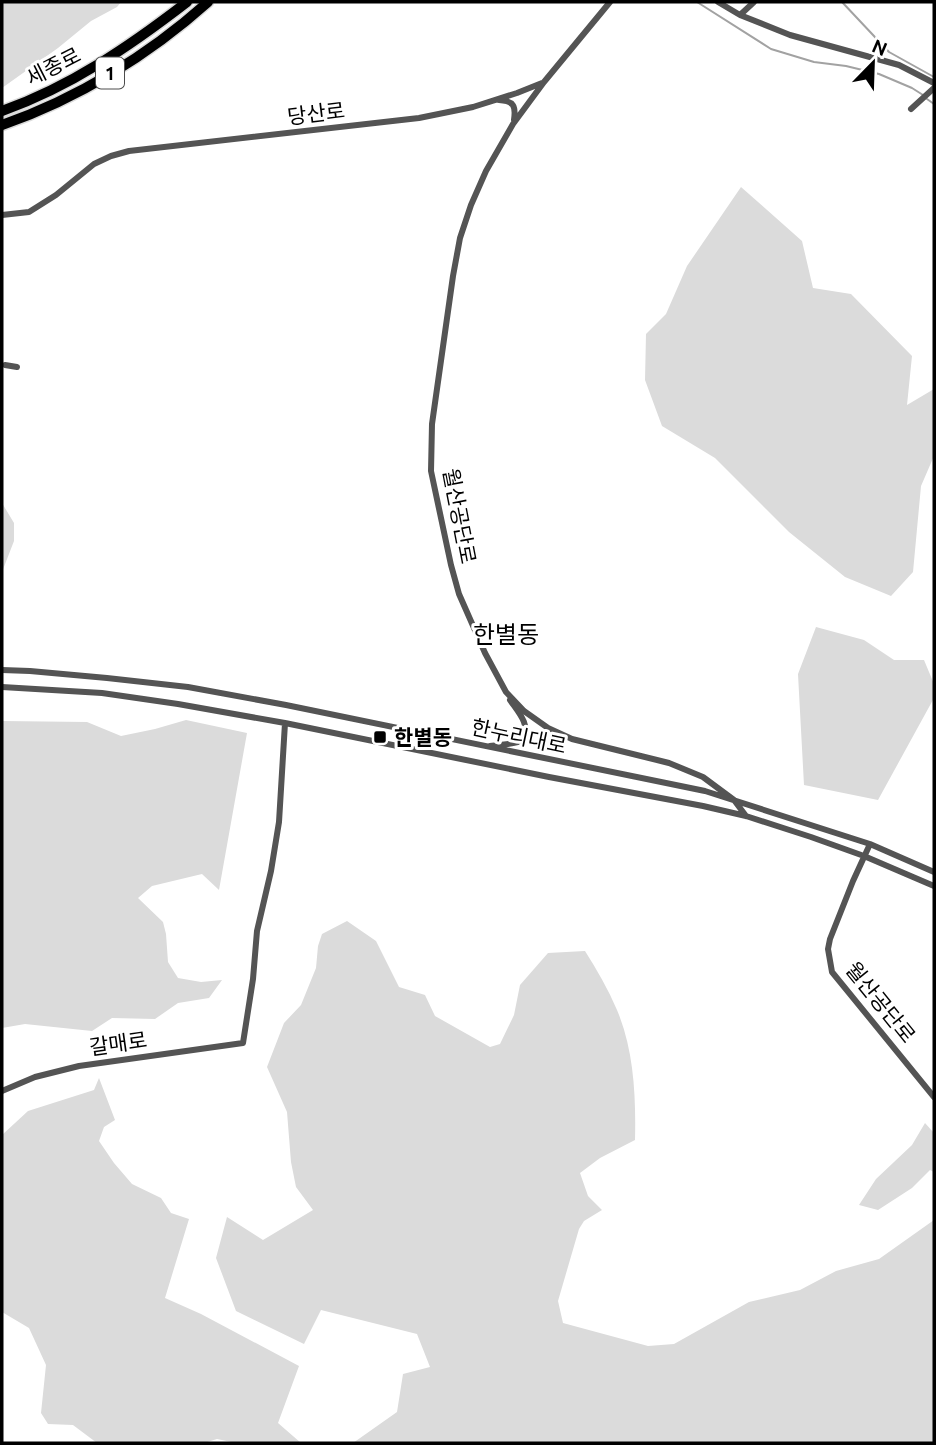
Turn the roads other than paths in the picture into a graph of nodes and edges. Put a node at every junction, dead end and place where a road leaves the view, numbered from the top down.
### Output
1 (187, 2) edge
2 (208, 2) edge
3 (610, 2) edge
4 (718, 2) edge
5 (754, 2) edge
6 (740, 15) junction
7 (544, 82) junction
8 (934, 86) edge
9 (494, 100) junction
10 (913, 107) dead end
11 (2, 111) edge
12 (513, 124) junction
13 (2, 125) edge
14 (2, 215) edge
15 (5, 365) dead end
16 (17, 367) dead end
17 (2, 670) edge
18 (2, 687) edge
19 (506, 692) junction
20 (285, 723) junction
21 (486, 747) junction
22 (734, 800) junction
23 (746, 816) junction
24 (870, 844) junction
25 (864, 856) junction
26 (934, 872) edge
27 (934, 886) edge
28 (2, 1091) edge
29 (934, 1097) edge

1 - 11 highway, 세종로 / 1
2 - 13 highway, 세종로 / 1
3 - 7 street, 당산로
4 - 6 street
5 - 6 street
6 - 8 street
7 - 9 street, 당산로
7 - 12 street, 월산공단로
8 - 10 street
9 - 12 street
9 - 14 street, 당산로
12 - 19 street, 월산공단로
15 - 16 street
17 - 21 street, 한누리대로
18 - 20 street, 한누리대로
19 - 21 street
19 - 22 street, 월산공단로
20 - 23 street, 한누리대로
20 - 28 street, 갈매로
21 - 22 street, 한누리대로
22 - 23 street, 월산공단로
22 - 24 street, 한누리대로
23 - 25 street, 한누리대로
24 - 25 street, 월산공단로
24 - 26 street, 한누리대로
25 - 27 street, 한누리대로
25 - 29 street, 월산공단로

